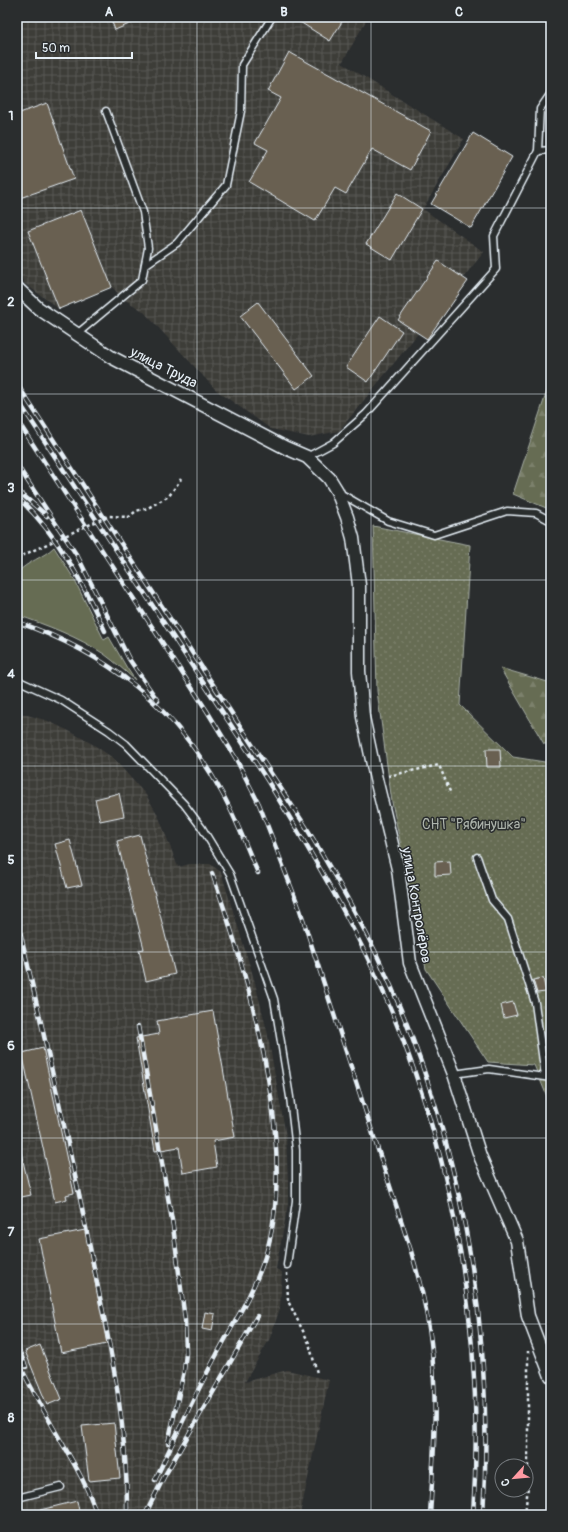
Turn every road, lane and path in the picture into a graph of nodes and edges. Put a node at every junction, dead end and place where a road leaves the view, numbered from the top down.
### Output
1 (272, 17) edge
2 (551, 92) edge
3 (106, 111) dead end
4 (551, 150) edge
5 (538, 151) junction
6 (145, 266) junction
7 (17, 288) edge
8 (77, 334) junction
9 (307, 457) junction
10 (181, 479) dead end
11 (337, 491) junction
12 (551, 521) edge
13 (17, 558) edge
14 (17, 680) edge
15 (376, 779) junction
16 (451, 794) dead end
17 (477, 857) dead end
18 (454, 1074) junction
19 (548, 1077) edge
20 (287, 1265) joint
21 (528, 1346) dead end
22 (317, 1373) dead end
23 (551, 1376) edge
24 (61, 1487) dead end
25 (17, 1498) edge
26 (525, 1515) edge

1 - 6 lane
2 - 5 lane
3 - 6 lane
4 - 5 lane
5 - 9 lane
6 - 8 lane
7 - 8 street, улица Труда
8 - 9 street, улица Труда
9 - 11 street, улица Контролёров
10 - 13 path
11 - 12 lane
11 - 15 street, улица Контролёров
14 - 20 lane
15 - 16 path
15 - 18 street, улица Контролёров
17 - 19 lane
18 - 19 lane
18 - 23 street, улица Контролёров
20 - 22 path
21 - 26 path
24 - 25 lane

